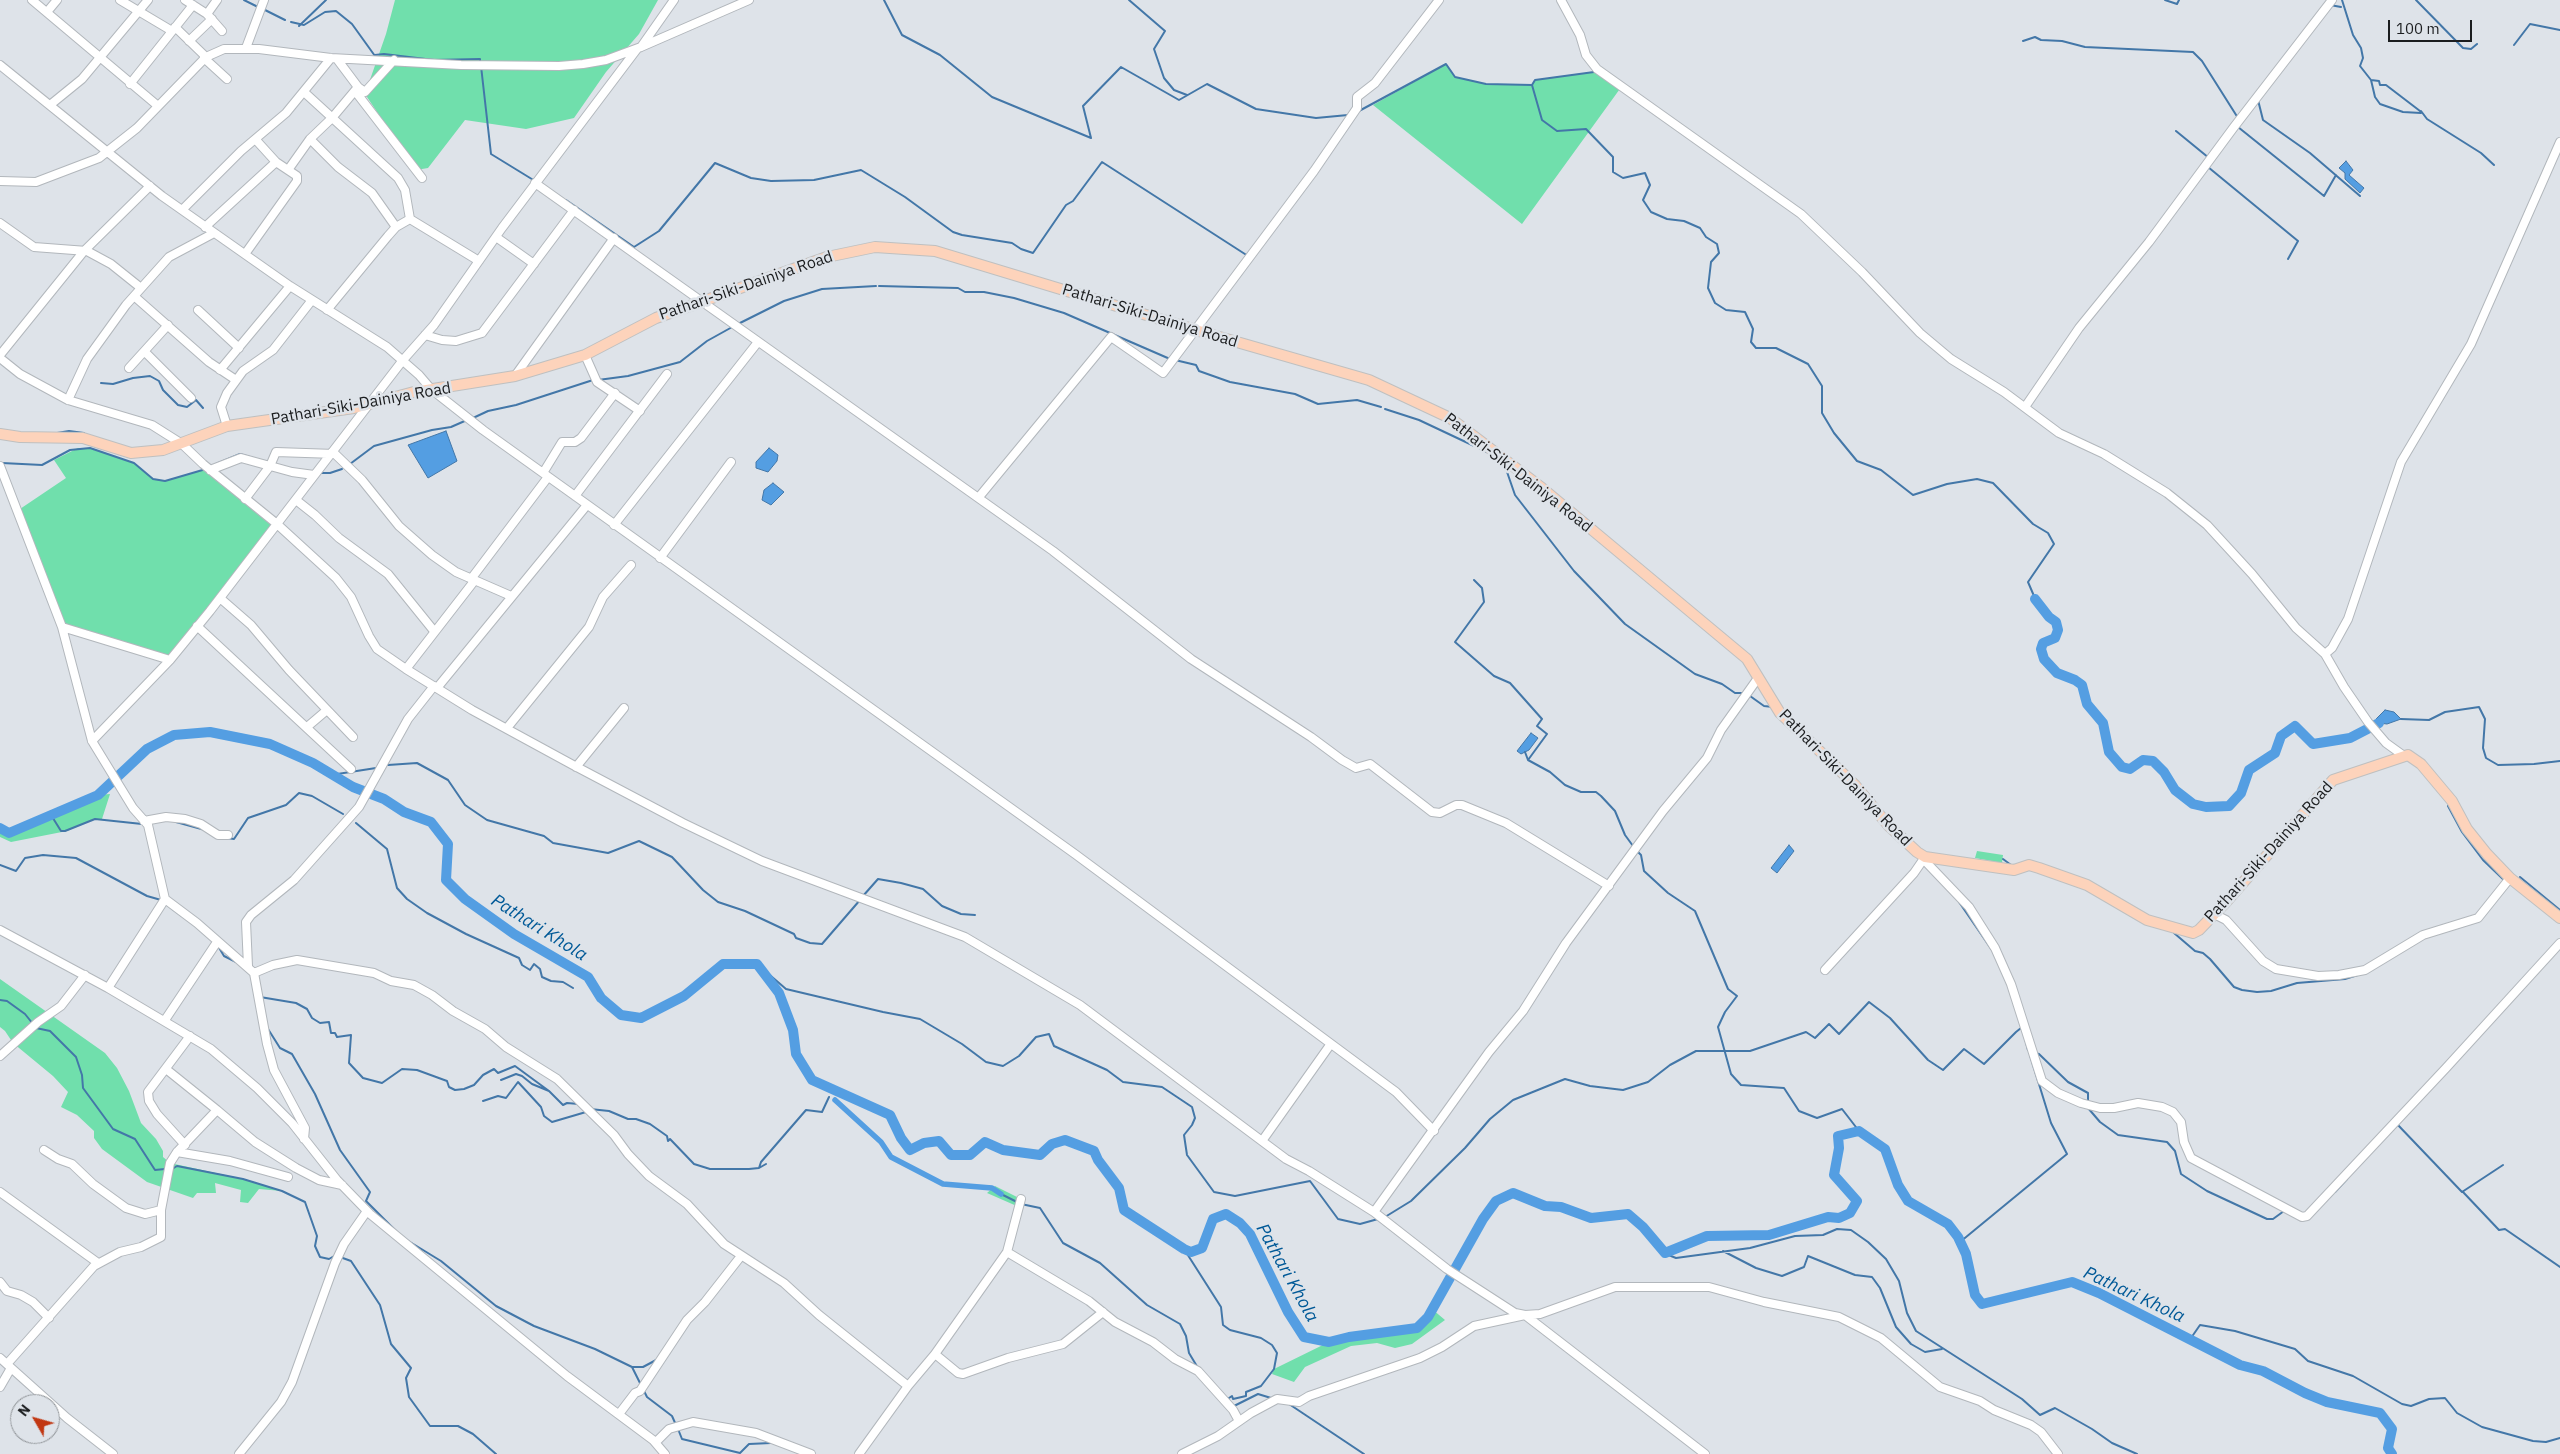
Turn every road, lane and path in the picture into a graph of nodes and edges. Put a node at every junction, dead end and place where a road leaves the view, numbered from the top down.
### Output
1 (32, 0) edge
2 (57, 0) edge
3 (120, 0) edge
4 (148, 0) edge
5 (185, 0) edge
6 (217, 0) edge
7 (264, 0) edge
8 (674, 0) edge
9 (749, 0) edge
10 (1439, 0) edge
11 (1561, 0) edge
12 (2332, 0) edge
13 (193, 4) junction
14 (47, 12) junction
15 (139, 12) junction
16 (210, 16) junction
17 (174, 29) junction
18 (222, 31) dead end
19 (189, 40) junction
20 (246, 48) junction
21 (639, 48) junction
22 (100, 58) junction
23 (205, 58) junction
24 (334, 59) junction
25 (394, 60) junction
26 (0, 65) edge
27 (227, 79) dead end
28 (130, 84) junction
29 (357, 89) junction
30 (304, 92) junction
31 (50, 105) junction
32 (158, 106) junction
33 (332, 118) junction
34 (310, 139) junction
35 (256, 140) junction
36 (2560, 142) edge
37 (107, 152) junction
38 (276, 162) junction
39 (288, 170) junction
40 (422, 178) dead end
41 (0, 181) edge
42 (535, 183) junction
43 (150, 186) junction
44 (182, 210) junction
45 (574, 210) junction
46 (410, 219) junction
47 (0, 223) edge
48 (205, 227) junction
49 (396, 227) junction
50 (214, 233) junction
51 (496, 237) junction
52 (614, 238) junction
53 (84, 250) junction
54 (245, 254) junction
55 (480, 261) junction
56 (534, 264) junction
57 (290, 286) junction
58 (141, 288) junction
59 (134, 296) junction
60 (312, 300) junction
61 (701, 300) junction
62 (198, 310) dead end
63 (327, 310) junction
64 (168, 325) junction
65 (1195, 329) junction
66 (425, 335) junction
67 (758, 342) junction
68 (239, 348) junction
69 (145, 352) junction
70 (585, 355) junction
71 (0, 357) edge
72 (403, 360) junction
73 (129, 368) dead end
74 (220, 370) junction
75 (667, 374) dead end
76 (515, 376) junction
77 (236, 380) junction
78 (431, 389) junction
79 (615, 393) junction
80 (191, 398) dead end
81 (68, 400) junction
82 (369, 404) junction
83 (2025, 407) junction
84 (640, 411) junction
85 (227, 426) junction
86 (0, 434) edge
87 (182, 444) junction
88 (331, 453) junction
89 (731, 462) dead end
90 (0, 466) edge
91 (270, 466) junction
92 (210, 470) junction
93 (546, 475) junction
94 (314, 476) junction
95 (575, 496) junction
96 (979, 497) junction
97 (245, 499) junction
98 (296, 500) junction
99 (587, 505) junction
100 (277, 524) junction
101 (614, 525) junction
102 (660, 558) junction
103 (631, 565) dead end
104 (473, 580) junction
105 (511, 596) junction
106 (220, 598) junction
107 (197, 626) junction
108 (62, 627) junction
109 (434, 631) junction
110 (2325, 654) junction
111 (170, 660) junction
112 (406, 669) junction
113 (1758, 678) junction
114 (435, 687) junction
115 (624, 708) dead end
116 (328, 710) junction
117 (307, 728) junction
118 (507, 728) junction
119 (353, 737) dead end
120 (92, 741) junction
121 (2404, 756) junction
122 (576, 767) junction
123 (351, 769) dead end
124 (144, 821) junction
125 (228, 835) dead end
126 (1925, 857) junction
127 (2510, 878) junction
128 (1609, 886) junction
129 (166, 899) junction
130 (2214, 914) junction
131 (2560, 918) edge
132 (0, 930) edge
133 (217, 942) junction
134 (2560, 943) edge
135 (248, 966) junction
136 (1825, 970) dead end
137 (254, 973) junction
138 (85, 975) junction
139 (108, 988) junction
140 (165, 1020) junction
141 (190, 1036) junction
142 (1330, 1044) junction
143 (0, 1056) edge
144 (166, 1069) junction
145 (217, 1110) junction
146 (1434, 1131) junction
147 (304, 1138) junction
148 (1262, 1141) junction
149 (185, 1145) junction
150 (44, 1150) dead end
151 (177, 1152) junction
152 (288, 1177) dead end
153 (342, 1185) junction
154 (0, 1192) edge
155 (1022, 1199) dead end
156 (161, 1210) junction
157 (367, 1210) junction
158 (1374, 1212) junction
159 (1007, 1252) junction
160 (741, 1256) junction
161 (98, 1263) junction
162 (0, 1282) edge
163 (1103, 1312) junction
164 (1525, 1316) junction
165 (49, 1318) junction
166 (935, 1354) junction
167 (0, 1358) edge
168 (9, 1366) junction
169 (908, 1386) junction
170 (0, 1387) edge
171 (619, 1414) junction
172 (1239, 1421) junction
173 (656, 1442) junction
174 (113, 1454) edge
175 (239, 1454) edge
176 (665, 1454) edge
177 (811, 1454) edge
178 (859, 1454) edge
179 (1182, 1454) edge
180 (1705, 1454) edge
181 (2058, 1454) edge

1 - 14 street
2 - 14 street
3 - 15 street
4 - 15 street
5 - 13 street
6 - 16 street
7 - 20 street
8 - 21 street
9 - 21 street
10 - 65 street
11 - 83 street
12 - 83 street
13 - 16 street
13 - 17 street
14 - 22 street
15 - 17 street
15 - 22 street
16 - 18 street
16 - 19 street
17 - 19 street
17 - 28 street
19 - 23 street
20 - 23 street
20 - 24 street
21 - 25 street
21 - 42 street
22 - 28 street
22 - 31 street
23 - 27 street
23 - 32 street
24 - 25 street
24 - 29 street
24 - 30 street
25 - 29 street
26 - 31 street
28 - 32 street
29 - 33 street
29 - 40 street
30 - 33 street
30 - 35 street
31 - 37 street
32 - 37 street
33 - 34 street
33 - 46 street
34 - 39 street
34 - 49 street
35 - 38 street
35 - 44 street
36 - 110 street
37 - 41 street
37 - 43 street
38 - 39 street
38 - 48 street
39 - 54 street
42 - 45 street
42 - 51 street
43 - 44 street
43 - 53 street
44 - 48 street
45 - 52 street
45 - 56 street
46 - 49 street
46 - 55 street
47 - 53 street
48 - 50 street
49 - 63 street
50 - 54 street
50 - 58 street
51 - 55 street
51 - 56 street
52 - 61 street
52 - 76 street
53 - 58 street
53 - 71 street
54 - 57 street
55 - 66 street
56 - 66 street
57 - 60 street
57 - 68 street
58 - 59 street
59 - 64 street
59 - 81 street
60 - 63 street
60 - 77 street
61 - 65 main road, Pathari-Siki-Dainiya Road
61 - 67 street
61 - 70 main road, Pathari-Siki-Dainiya Road
62 - 68 street
63 - 72 street
64 - 69 street
64 - 74 street
65 - 96 street
65 - 113 main road, Pathari-Siki-Dainiya Road
66 - 72 street
67 - 96 street
67 - 101 street
68 - 74 street
69 - 73 street
69 - 80 street
70 - 76 main road, Pathari-Siki-Dainiya Road
70 - 79 street
71 - 81 street
72 - 78 street
72 - 82 street
74 - 77 street
75 - 84 street
76 - 78 main road, Pathari-Siki-Dainiya Road
77 - 85 street
78 - 82 main road, Pathari-Siki-Dainiya Road
78 - 93 street
79 - 84 street
79 - 93 street
81 - 87 street
82 - 85 main road, Pathari-Siki-Dainiya Road
82 - 88 street
83 - 110 street
84 - 95 street
85 - 87 main road, Pathari-Siki-Dainiya Road
86 - 87 main road, Pathari-Siki-Dainiya Road
87 - 92 street
88 - 91 street
88 - 94 street
88 - 104 street
89 - 102 street
90 - 108 street
91 - 92 street
91 - 94 street
91 - 97 street
92 - 97 street
93 - 95 street
93 - 104 street
94 - 98 street
95 - 99 street
96 - 128 street
97 - 100 street
98 - 100 street
98 - 109 street
99 - 101 street
99 - 105 street
100 - 106 street
100 - 112 street
101 - 102 street
102 - 142 street
103 - 118 street
104 - 105 street
104 - 109 street
105 - 114 street
106 - 107 street
106 - 116 street
107 - 111 street
107 - 117 street
108 - 111 street
108 - 120 street
109 - 112 street
110 - 121 street
111 - 120 street
112 - 114 street
113 - 126 main road, Pathari-Siki-Dainiya Road
113 - 128 street
114 - 118 street
114 - 135 street
115 - 122 street
116 - 117 street
116 - 119 street
117 - 123 street
118 - 122 street
120 - 124 street
121 - 127 main road
121 - 130 main road, Pathari-Siki-Dainiya Road
122 - 148 street
124 - 125 street
124 - 129 street
126 - 130 main road, Pathari-Siki-Dainiya Road
126 - 134 street
126 - 136 street
127 - 130 street
127 - 131 main road
128 - 146 street
129 - 133 street
129 - 139 street
132 - 138 street
133 - 135 street
133 - 140 street
135 - 137 street
137 - 147 street
137 - 160 street
138 - 139 street
138 - 143 street
139 - 140 street
140 - 141 street
141 - 144 street
141 - 147 street
142 - 146 street
142 - 148 street
144 - 145 street
144 - 149 street
145 - 149 street
145 - 153 street
146 - 158 street
147 - 153 street
148 - 158 street
149 - 151 street
150 - 156 street
151 - 152 street
151 - 156 street
153 - 157 street
154 - 161 street
155 - 159 street
156 - 161 street
157 - 171 street
157 - 175 street
158 - 164 street
159 - 163 street
159 - 166 street
160 - 169 street
160 - 171 street
161 - 165 street
162 - 165 street
163 - 166 street
163 - 172 street
164 - 172 street
164 - 180 street
164 - 181 street
165 - 168 street
166 - 169 street
167 - 168 street
168 - 170 street
168 - 174 street
169 - 178 street
171 - 173 street
172 - 179 street
173 - 176 street
173 - 177 street

